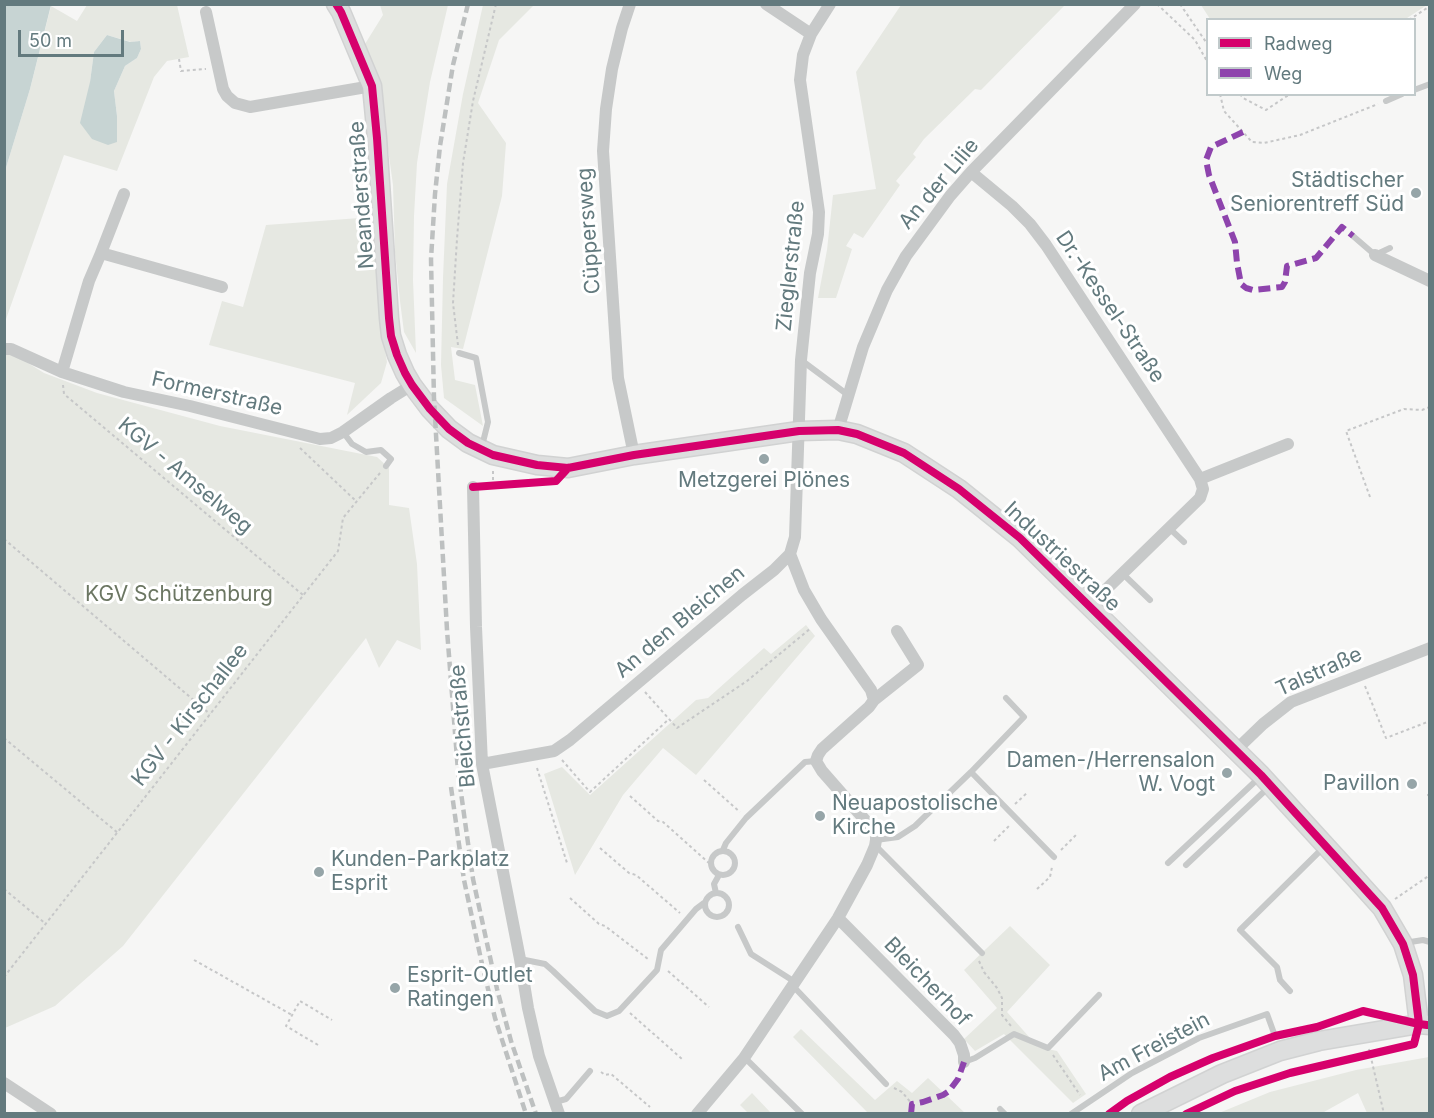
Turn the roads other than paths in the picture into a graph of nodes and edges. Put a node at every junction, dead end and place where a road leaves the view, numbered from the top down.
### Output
1 (336, 4) edge
2 (630, 4) edge
3 (766, 4) edge
4 (830, 4) edge
5 (1135, 4) edge
6 (207, 12) dead end
7 (811, 34) junction
8 (372, 86) junction
9 (1397, 96) edge
10 (1386, 100) road end
11 (971, 171) junction
12 (124, 194) dead end
13 (1353, 236) dead end
14 (1390, 248) dead end
15 (101, 253) junction
16 (1375, 255) junction
17 (1430, 281) edge
18 (222, 287) dead end
19 (4, 349) edge
20 (459, 353) road end
21 (801, 360) junction
22 (62, 372) junction
23 (412, 385) junction
24 (848, 395) junction
25 (838, 430) junction
26 (799, 431) junction
27 (343, 432) junction
28 (1288, 444) dead end
29 (481, 449) junction
30 (634, 456) junction
31 (386, 466) road end
32 (1200, 479) junction
33 (473, 488) dead end
34 (1169, 528) junction
35 (1184, 542) dead end
36 (790, 554) junction
37 (1123, 574) junction
38 (1150, 600) dead end
39 (1089, 606) junction
40 (897, 631) dead end
41 (1430, 648) edge
42 (1006, 698) dead end
43 (874, 700) junction
44 (1236, 750) junction
45 (816, 761) junction
46 (482, 764) junction
47 (971, 772) junction
48 (1266, 781) junction
49 (876, 843) junction
50 (1326, 846) junction
51 (723, 850) junction
52 (1054, 857) road end
53 (1168, 862) dead end
54 (1186, 865) dead end
55 (719, 875) junction
56 (716, 893) junction
57 (704, 903) junction
58 (838, 918) junction
59 (738, 927) dead end
60 (1430, 942) edge
61 (1403, 944) junction
62 (982, 953) road end
63 (520, 959) junction
64 (794, 984) junction
65 (1290, 991) dead end
66 (1099, 995) dead end
67 (1424, 1024) edge
68 (1275, 1036) dead end
69 (744, 1058) junction
70 (964, 1062) joint
71 (590, 1071) road end
72 (4, 1083) edge
73 (886, 1084) road end
74 (557, 1108) edge
75 (51, 1113) edge
76 (697, 1113) edge
77 (802, 1113) edge
78 (1071, 1113) edge
79 (1142, 1113) edge

1 - 8 street, Neanderstraße
2 - 30 street, Cüppersweg
3 - 7 street
4 - 7 street, Zieglerstraße
5 - 11 street, An der Lilie
6 - 8 street, Neanderstraße
7 - 21 street, Zieglerstraße
8 - 23 street, Neanderstraße
9 - 10 lane
11 - 24 street, An der Lilie
11 - 32 street, Dr.-Kessel-Straße
12 - 15 street
13 - 16 lane
14 - 16 lane
15 - 18 street
15 - 22 street
16 - 17 street
19 - 22 street, Formerstraße
20 - 29 lane
21 - 24 lane
21 - 26 street, Zieglerstraße
22 - 27 street, Formerstraße
23 - 27 street, Formerstraße
23 - 29 street, Industriestraße
24 - 25 street, An der Lilie
25 - 26 street, Industriestraße
25 - 39 street, Industriestraße
26 - 30 street, Industriestraße
26 - 36 street
27 - 31 lane
28 - 32 street
29 - 30 street, Industriestraße
32 - 34 street
33 - 46 street, Bleichstraße
34 - 35 lane
34 - 37 street
36 - 43 street
36 - 46 street, An den Bleichen
37 - 38 lane
37 - 39 street
39 - 44 street, Industriestraße
40 - 43 street
41 - 44 street, Talstraße
42 - 47 lane
43 - 45 street
44 - 48 street, Industriestraße
45 - 49 street
45 - 51 lane
46 - 63 street, Bleichstraße
47 - 49 lane
47 - 52 lane
48 - 50 street, Industriestraße
48 - 53 lane
48 - 54 lane
49 - 58 street
49 - 62 lane
50 - 61 street, Industriestraße
50 - 65 lane
51 - 55 lane
51 - 55 lane
55 - 56 lane
56 - 57 lane
56 - 57 lane
57 - 63 lane
58 - 64 street
58 - 70 street, Bleicherhof
59 - 64 lane
60 - 61 lane
61 - 67 street, Industriestraße
63 - 74 street, Bleichstraße
64 - 69 street
64 - 73 lane
66 - 70 lane, Bleicherhof
67 - 79 street
68 - 78 lane, Am Freistein
69 - 76 street
69 - 77 lane
71 - 74 lane
72 - 75 street

